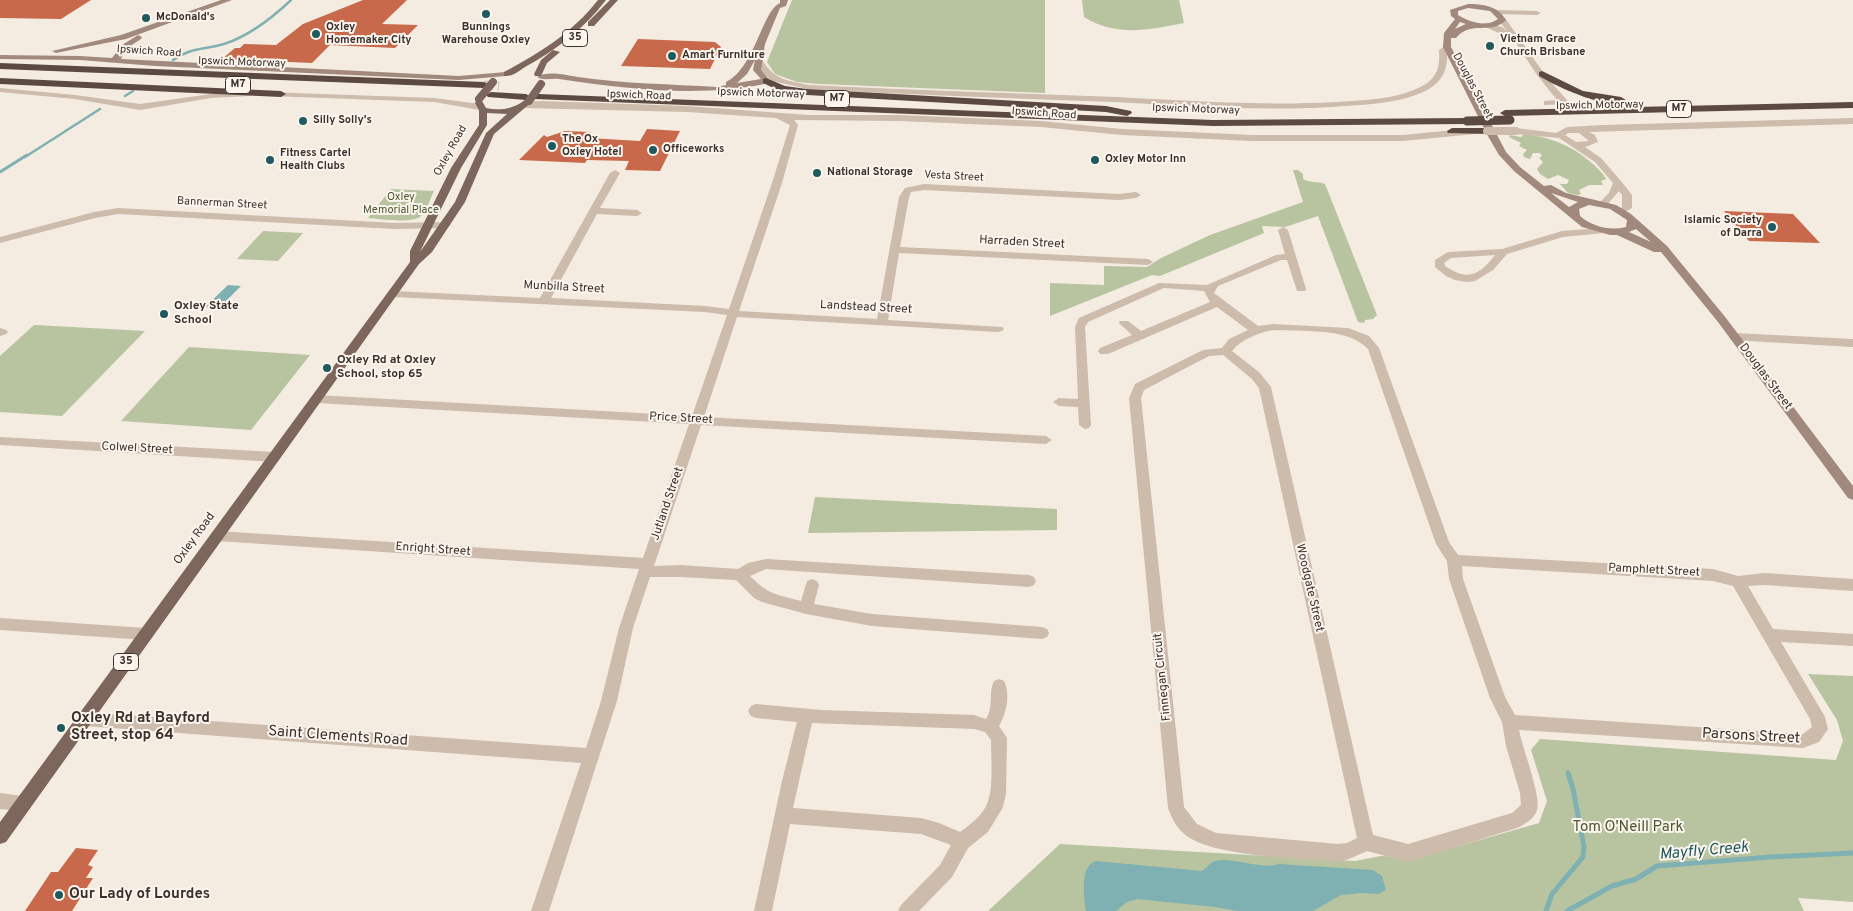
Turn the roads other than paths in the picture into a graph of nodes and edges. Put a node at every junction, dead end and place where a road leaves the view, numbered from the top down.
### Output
1 (228, 0) edge
2 (237, 0) edge
3 (602, 0) edge
4 (614, 0) edge
5 (784, 0) edge
6 (1475, 0) edge
7 (1487, 0) edge
8 (776, 4) edge
9 (1468, 6) junction
10 (1537, 14) dead end
11 (1498, 15) junction
12 (1459, 19) junction
13 (1474, 24) junction
14 (1485, 25) junction
15 (1517, 40) junction
16 (761, 44) junction
17 (1447, 48) junction
18 (0, 56) edge
19 (120, 62) junction
20 (0, 66) edge
21 (506, 74) junction
22 (1542, 74) junction
23 (0, 76) edge
24 (0, 81) edge
25 (771, 81) junction
26 (540, 82) junction
27 (492, 85) junction
28 (701, 88) junction
29 (0, 90) edge
30 (281, 94) junction
31 (491, 96) tunnel mouth
32 (1621, 100) junction
33 (1853, 100) edge
34 (527, 102) junction
35 (1564, 102) junction
36 (479, 103) junction
37 (1547, 103) dead end
38 (1853, 104) edge
39 (687, 109) junction
40 (863, 110) junction
41 (1853, 111) edge
42 (1128, 113) junction
43 (769, 116) junction
44 (1508, 117) junction
45 (1853, 121) edge
46 (1469, 124) junction
47 (1617, 128) junction
48 (1056, 130) dead end
49 (1487, 130) joint
50 (1576, 130) junction
51 (1130, 133) junction
52 (1561, 136) junction
53 (1592, 140) junction
54 (1574, 144) junction
55 (1598, 160) junction
56 (615, 173) dead end
57 (1618, 182) junction
58 (1136, 196) dead end
59 (1588, 202) junction
60 (1603, 204) junction
61 (594, 211) junction
62 (1622, 211) junction
63 (637, 213) dead end
64 (1578, 219) junction
65 (1632, 220) junction
66 (446, 225) junction
67 (429, 226) junction
68 (1283, 230) dead end
69 (1601, 230) junction
70 (1618, 232) junction
71 (1562, 234) junction
72 (0, 240) edge
73 (895, 250) junction
74 (1502, 252) junction
75 (1291, 257) junction
76 (1674, 261) junction
77 (415, 262) junction
78 (1148, 262) dead end
79 (1210, 288) junction
80 (1301, 289) dead end
81 (393, 294) junction
82 (544, 301) junction
83 (1218, 302) junction
84 (733, 313) junction
85 (882, 323) junction
86 (1124, 323) dead end
87 (998, 329) dead end
88 (1256, 330) junction
89 (1140, 336) junction
90 (1735, 337) junction
91 (1853, 343) edge
92 (1104, 351) dead end
93 (1225, 351) junction
94 (317, 399) junction
95 (1059, 402) dead end
96 (1084, 403) junction
97 (697, 420) junction
98 (1086, 425) dead end
99 (0, 440) edge
100 (1046, 440) dead end
101 (275, 456) junction
102 (1853, 495) edge
103 (217, 536) junction
104 (1454, 560) junction
105 (647, 568) junction
106 (740, 575) junction
107 (1029, 581) dead end
108 (1738, 582) junction
109 (812, 585) dead end
110 (1853, 585) edge
111 (806, 608) junction
112 (0, 624) edge
113 (146, 634) junction
114 (1042, 634) dead end
115 (1769, 635) junction
116 (1853, 640) edge
117 (999, 686) dead end
118 (756, 711) dead end
119 (806, 716) junction
120 (85, 719) junction
121 (1510, 722) junction
122 (990, 727) junction
123 (591, 756) junction
124 (0, 801) edge
125 (24, 803) junction
126 (783, 815) junction
127 (0, 836) edge
128 (962, 842) junction
129 (1366, 842) junction
130 (540, 911) edge
131 (764, 911) edge
132 (906, 911) edge

1 - 18 main road
2 - 19 main road
3 - 21 main road, 35
4 - 26 main road, 35
5 - 8 main road
6 - 9 main road
7 - 11 main road
8 - 16 main road
9 - 11 main road
9 - 12 main road, Douglas Street
10 - 11 street
11 - 14 main road
11 - 15 street
12 - 13 main road
12 - 17 main road, Douglas Street
13 - 14 main road
13 - 59 main road, Douglas Street
14 - 15 street
15 - 22 street
16 - 25 main road
16 - 28 main road
17 - 25 street, Ipswich Road
17 - 64 main road, Douglas Street
18 - 19 main road, Ipswich Road
19 - 21 main road, Ipswich Road
20 - 27 highway, Ipswich Motorway / M7
21 - 26 main road
21 - 27 main road, 35
22 - 32 highway
22 - 35 street
23 - 36 highway, Ipswich Motorway / M7
24 - 30 highway
25 - 28 main road, Ipswich Road
25 - 42 highway
26 - 27 highway, Ipswich Motorway / M7
26 - 28 main road, Ipswich Road
26 - 34 main road, 35, bridge
26 - 42 highway, Ipswich Motorway / M7
27 - 36 main road, 35, bridge
29 - 30 street
30 - 36 street
31 - 34 highway, Ipswich Motorway / M7
32 - 33 highway
32 - 35 highway
34 - 36 main road
34 - 39 street, Ipswich Road
34 - 40 highway, Ipswich Motorway / M7
34 - 66 main road, Oxley Road / 35
35 - 37 street
36 - 67 main road, Oxley Road / 35
38 - 44 highway, Ipswich Motorway / M7
39 - 40 highway
39 - 43 street, Ipswich Road
40 - 46 highway, Ipswich Motorway / M7
41 - 44 highway, Ipswich Motorway / M7
42 - 46 highway, Ipswich Motorway / M7
43 - 51 street, Ipswich Road
43 - 84 street, Jutland Street
44 - 46 highway, Ipswich Motorway / M7, bridge
45 - 47 street
46 - 49 highway
46 - 51 street, Ipswich Road
47 - 50 street
47 - 53 street
48 - 51 street
49 - 52 street, bridge
50 - 52 street
50 - 53 street
52 - 54 street
53 - 54 street
53 - 55 street
54 - 55 street
55 - 57 street
56 - 61 street
57 - 60 street
57 - 62 street
58 - 73 street, Vesta Street
59 - 60 main road
59 - 64 main road
60 - 62 main road
61 - 63 street
61 - 82 street
62 - 65 main road, Douglas Street
64 - 69 main road, Douglas Street
64 - 71 street
65 - 70 main road
65 - 76 main road, Douglas Street
66 - 67 street, Bannerman Street
66 - 77 main road, Oxley Road / 35
67 - 72 street, Bannerman Street
67 - 77 main road, Oxley Road / 35
68 - 75 street
69 - 70 main road, Douglas Street
69 - 71 street
70 - 76 main road, Douglas Street
71 - 74 street
73 - 78 street, Harraden Street
73 - 85 street, Vesta Street
74 - 74 street
75 - 79 street
75 - 80 street
76 - 90 main road, Douglas Street
77 - 81 main road, Oxley Road / 35
79 - 83 street
79 - 96 street
81 - 82 street, Munbilla Street
81 - 94 main road, Oxley Road / 35
82 - 84 street, Munbilla Street
83 - 88 street
83 - 89 street
84 - 85 street, Landstead Street
84 - 97 street, Jutland Street
85 - 87 street, Landstead Street
86 - 89 street
88 - 93 street, Finnegan Circuit
88 - 104 street, Finnegan Circuit
89 - 92 street
90 - 91 street
90 - 102 main road, Douglas Street
93 - 129 street, Woodgate Street
93 - 129 street, Finnegan Circuit
94 - 97 street, Price Street
94 - 101 main road, Oxley Road / 35
95 - 96 street
96 - 98 street
97 - 100 street, Price Street
97 - 105 street, Jutland Street
99 - 101 street, Colwel Street
101 - 103 main road, Oxley Road / 35
103 - 105 street, Enright Street
103 - 113 main road, Oxley Road / 35
104 - 108 street, Pamphlett Street
104 - 121 street, Finnegan Circuit
105 - 106 street, Enright Street
105 - 123 street, Jutland Street
106 - 107 street
106 - 111 street
108 - 110 street, Pamphlett Street
108 - 115 street, Parsons Street
109 - 111 street
111 - 114 street
112 - 113 street
113 - 120 main road, Oxley Road / 35
115 - 116 street
115 - 121 street, Parsons Street
117 - 122 street
118 - 119 street
119 - 122 street
119 - 126 street
120 - 123 street, Saint Clements Road
120 - 125 main road, Oxley Road / 35
121 - 129 street, Finnegan Circuit
122 - 128 street
123 - 130 street, Jutland Street
124 - 125 street
125 - 127 main road, Oxley Road / 35
126 - 128 street
126 - 131 street
128 - 132 street

